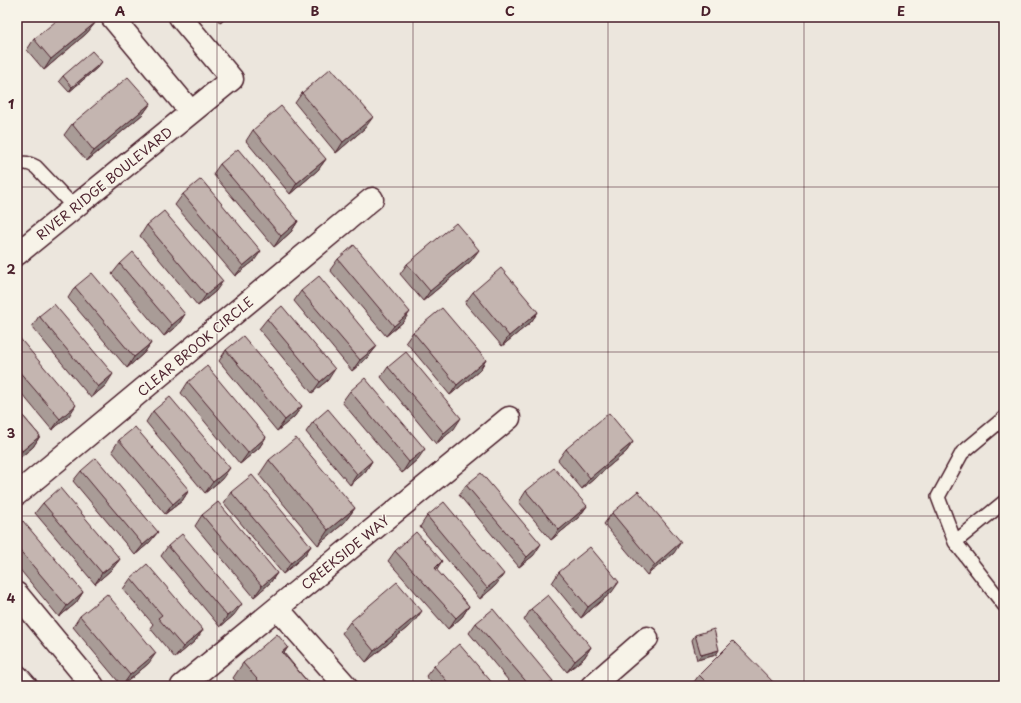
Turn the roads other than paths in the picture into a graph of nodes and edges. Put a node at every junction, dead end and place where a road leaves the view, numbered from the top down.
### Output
1 (112, 17) edge
2 (180, 17) edge
3 (191, 112) junction
4 (17, 166) edge
5 (372, 199) dead end
6 (74, 207) junction
7 (17, 254) edge
8 (509, 418) dead end
9 (1004, 418) edge
10 (17, 494) edge
11 (1004, 502) edge
12 (955, 542) junction
13 (17, 594) edge
14 (1004, 605) edge
15 (277, 608) junction
16 (647, 638) dead end
17 (17, 676) edge
18 (26, 686) edge
19 (93, 686) edge
20 (182, 686) edge
21 (346, 686) edge
22 (592, 686) edge

1 - 3 street
2 - 3 street, RIVER RIDGE BOULEVARD
3 - 6 street, RIVER RIDGE BOULEVARD
4 - 6 lane
5 - 10 street, CLEAR BROOK CIRCLE
6 - 7 street, RIVER RIDGE BOULEVARD
8 - 15 street, CREEKSIDE WAY
9 - 12 lane
11 - 12 lane
12 - 14 lane
13 - 19 street
15 - 20 street, CREEKSIDE WAY
15 - 21 street
16 - 22 street
17 - 18 street

